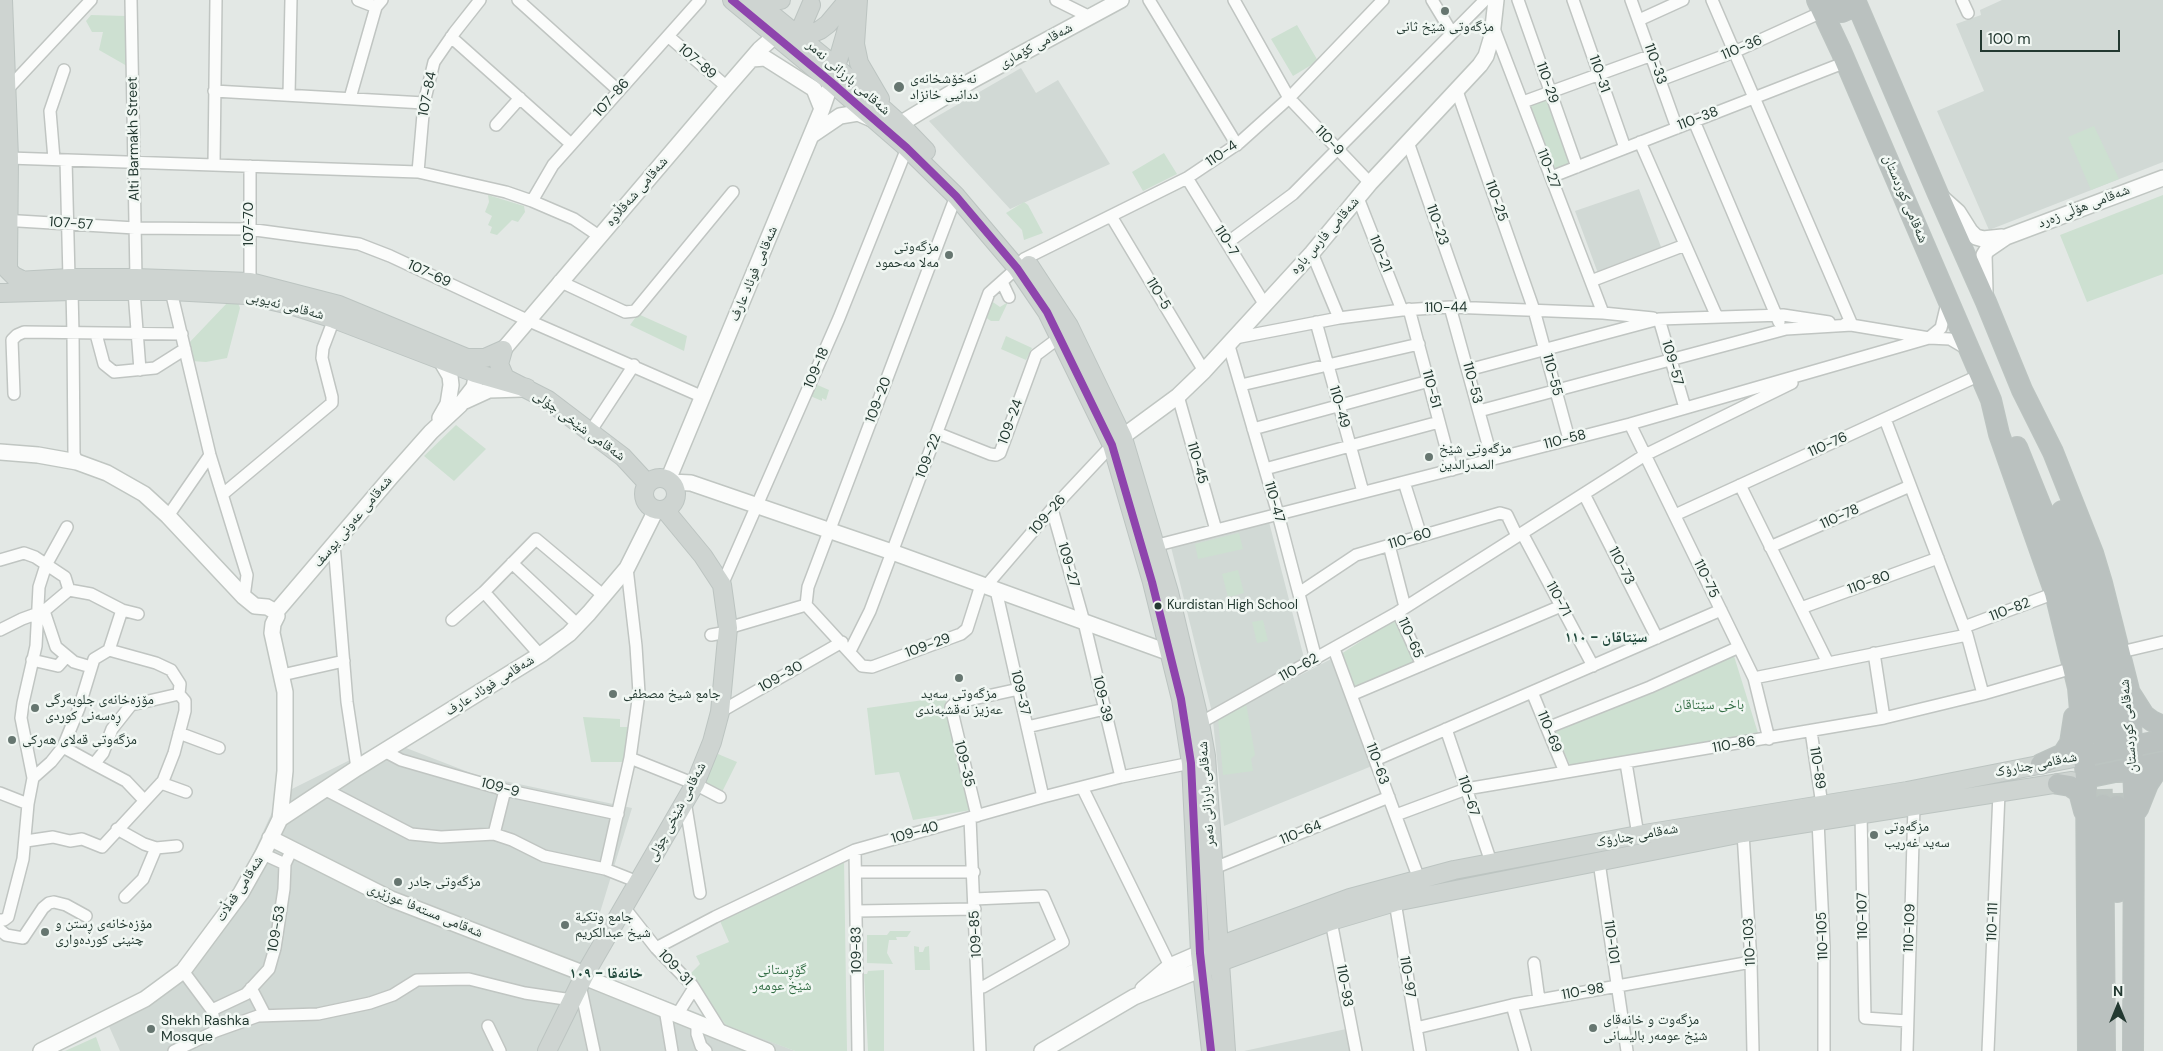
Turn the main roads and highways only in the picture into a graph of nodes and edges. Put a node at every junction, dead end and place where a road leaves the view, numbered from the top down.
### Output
1 (3, 0) edge
2 (732, 0) edge
3 (754, 0) edge
4 (769, 0) edge
5 (781, 0) edge
6 (848, 0) edge
7 (857, 0) edge
8 (1121, 0) edge
9 (1496, 0) edge
10 (1855, 1) edge
11 (813, 3) edge
12 (1824, 4) edge
13 (788, 34) junction
14 (1844, 57) junction
15 (752, 59) junction
16 (1883, 65) junction
17 (829, 74) junction
18 (3, 93) edge
19 (822, 109) junction
20 (887, 119) junction
21 (811, 136) junction
22 (2163, 178) edge
23 (1938, 194) junction
24 (4, 220) edge
25 (2006, 237) junction
26 (1020, 263) junction
27 (24, 281) junction
28 (0, 283) edge
29 (70, 284) junction
30 (135, 284) junction
31 (0, 293) edge
32 (1986, 302) junction
33 (503, 350) junction
34 (464, 357) junction
35 (440, 359) junction
36 (475, 373) junction
37 (527, 388) junction
38 (2022, 390) junction
39 (1991, 400) junction
40 (460, 405) junction
41 (431, 432) junction
42 (1117, 442) junction
43 (0, 452) edge
44 (669, 481) junction
45 (647, 483) junction
46 (661, 510) junction
47 (264, 616) junction
48 (1170, 653) junction
49 (2074, 672) junction
50 (2129, 694) junction
51 (2098, 718) junction
52 (2163, 726) edge
53 (2163, 740) edge
54 (2132, 746) junction
55 (2084, 756) junction
56 (2163, 762) edge
57 (2041, 764) junction
58 (2163, 767) edge
59 (2133, 768) junction
60 (2086, 778) junction
61 (2058, 784) junction
62 (2098, 809) junction
63 (1820, 813) junction
64 (280, 819) junction
65 (2134, 826) junction
66 (270, 838) junction
67 (1218, 954) junction
68 (1201, 961) junction
69 (580, 984) junction
70 (1134, 997) junction
71 (41, 1051) edge
72 (547, 1051) edge
73 (767, 1051) edge
74 (1042, 1051) edge
75 (1211, 1051) edge
76 (1226, 1051) edge
77 (2088, 1051) edge
78 (2105, 1051) edge
79 (2118, 1051) edge
80 (2133, 1051) edge

1 - 18 main road
2 - 13 main road
3 - 13 main road
4 - 5 main road
6 - 13 main road
7 - 17 main road
7 - 20 main road
8 - 20 main road, شەقامی کۆماری
9 - 42 main road, شەقامی فارس باوە
10 - 12 highway
10 - 16 highway, شەقامی کوردستان
11 - 13 main road
12 - 14 highway, شەقامی کوردستان
13 - 15 main road, شەقامی شەقڵاوە
13 - 17 main road
13 - 17 main road
14 - 16 highway
14 - 39 highway, شەقامی کوردستان
15 - 19 main road
15 - 33 main road, شەقامی شەقڵاوە
16 - 23 highway, شەقامی کوردستان
17 - 19 main road, شەقامی فوئاد عارف
17 - 20 main road
18 - 24 main road
19 - 21 main road, شەقامی فوئاد عارف
20 - 21 main road
20 - 26 main road, شەقامی بارزانی نەمر
20 - 26 main road
21 - 44 main road, شەقامی فوئاد عارف
22 - 25 main road, شەقامی هۆڵی زەرد
23 - 25 main road, شەقامی هۆڵی زەرد
23 - 32 highway, شەقامی کوردستان
24 - 27 main road
25 - 32 main road, شەقامی هۆڵی زەرد
26 - 42 main road
26 - 42 main road, شەقامی بارزانی نەمر
27 - 28 main road, شەقامی ئەیوبی
27 - 29 main road, شەقامی ئەیوبی
29 - 30 main road, شەقامی ئەیوبی
29 - 31 main road, شەقامی ئەیوبی
30 - 34 main road, شەقامی ئەیوبی
30 - 35 main road, شەقامی ئەیوبی
32 - 38 highway, شەقامی کوردستان
33 - 34 main road, شەقامی ئەیوبی
33 - 37 main road, شەقامی شێخی چۆلی
34 - 36 main road
35 - 36 main road, شەقامی ئەیوبی
35 - 41 main road, شەقامی عەونی یوسف
36 - 37 main road, شەقامی ئەیوبی
36 - 40 main road, شەقامی عەونی یوسف
37 - 40 main road, شەقامی عەونی یوسف
37 - 45 main road, شەقامی شێخی چۆلی
38 - 50 highway, شەقامی کوردستان
38 - 51 highway, شەقامی کوردستان
39 - 49 highway, شەقامی کوردستان
39 - 51 highway, شەقامی کوردستان
40 - 41 main road, شەقامی عەونی یوسف
41 - 47 main road, شەقامی عەونی یوسف
42 - 48 main road
42 - 67 main road, شەقامی بارزانی نەمر
43 - 47 main road, شەقامی قەڵات
44 - 45 main road
44 - 46 main road
44 - 48 main road
45 - 46 main road
46 - 64 main road, شەقامی فوئاد عارف
46 - 69 main road, شەقامی شێخی چۆلی
47 - 64 main road, شەقامی قەڵات
48 - 68 main road
49 - 51 highway, شەقامی کوردستان
49 - 57 highway
50 - 51 highway
50 - 52 highway
50 - 54 highway, شەقامی کوردستان
51 - 55 highway, شەقامی کوردستان
53 - 54 highway
54 - 55 highway
54 - 59 highway, شەقامی کوردستان
55 - 57 main road, شەقامی چنارۆک
55 - 60 highway, شەقامی کوردستان
56 - 59 highway
57 - 63 main road, شەقامی چنارۆک
58 - 65 highway
59 - 60 highway
59 - 65 highway, شەقامی کوردستان
60 - 61 main road, شەقامی چنارۆک
60 - 62 highway, شەقامی کوردستان
61 - 62 highway
61 - 63 main road, شەقامی چنارۆک
62 - 65 highway
62 - 77 highway, شەقامی کوردستان
62 - 78 highway, شەقامی کوردستان
62 - 79 highway, شەقامی کوردستان
63 - 67 main road, شەقامی چنارۆک
63 - 67 main road, شەقامی چنارۆک
64 - 66 main road, شەقامی قەڵات
65 - 80 highway, شەقامی کوردستان
66 - 69 main road, شەقامی مستەفا عوزێری
66 - 71 main road, شەقامی قەڵات
67 - 68 main road, شەقامی چنارۆک
67 - 76 main road, شەقامی بارزانی نەمر
68 - 70 main road
68 - 70 main road
68 - 75 main road
69 - 72 main road, شەقامی شێخی چۆلی
69 - 73 main road, شەقامی مستەفا عوزێری
70 - 74 main road

